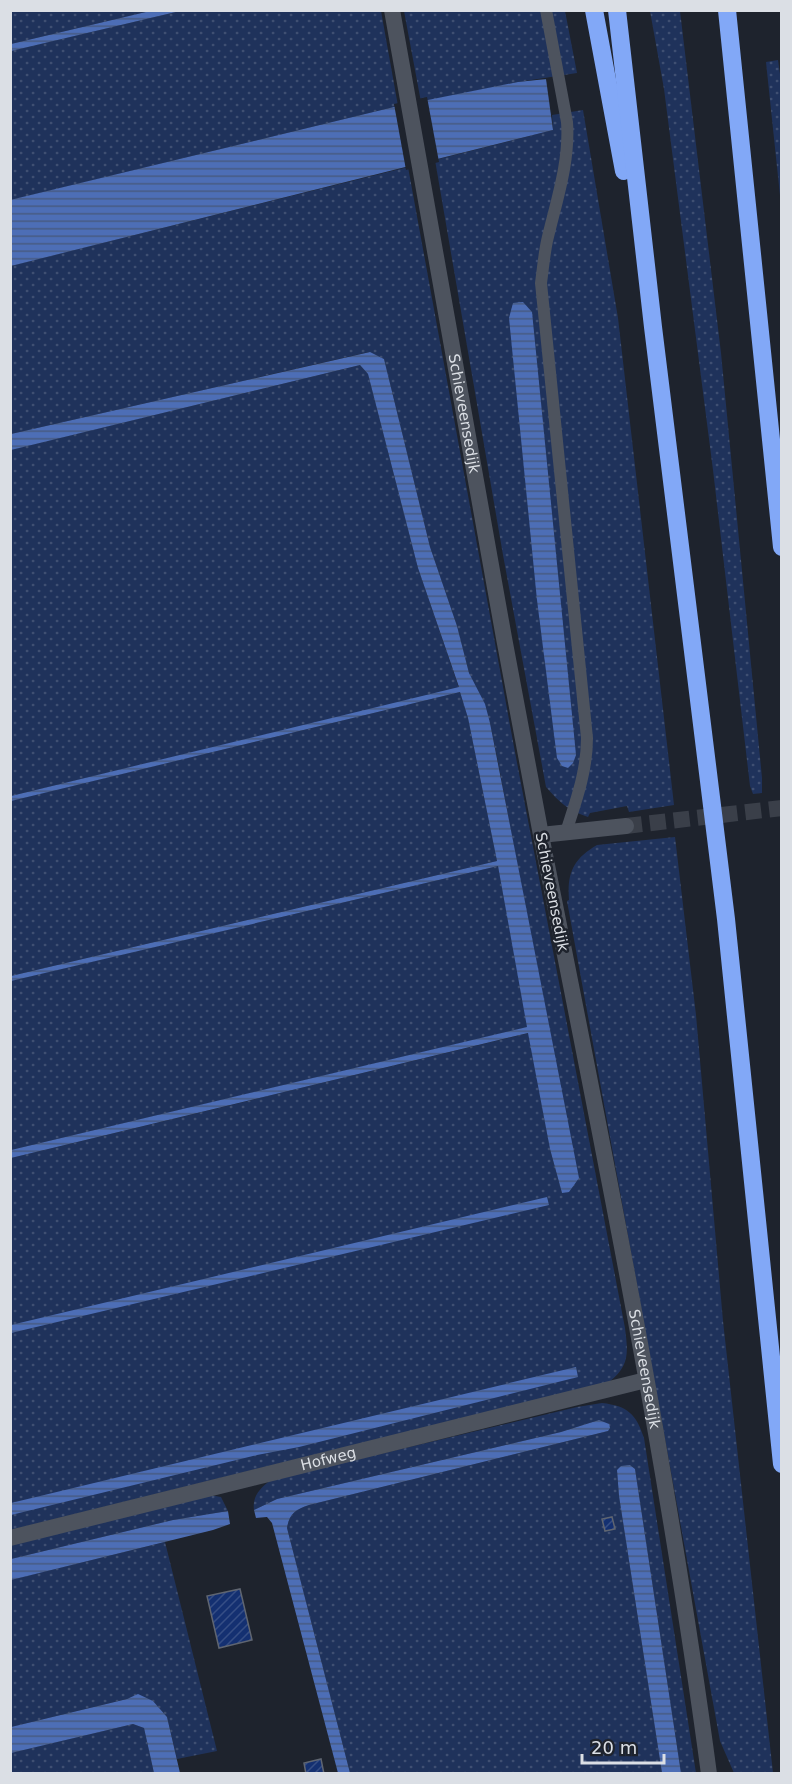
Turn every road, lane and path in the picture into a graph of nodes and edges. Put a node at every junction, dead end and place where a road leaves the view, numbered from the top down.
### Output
1 (392, 10) edge
2 (546, 10) edge
3 (594, 10) edge
4 (616, 10) edge
5 (727, 10) edge
6 (652, 327) junction
7 (782, 547) edge
8 (626, 826) tunnel mouth
9 (566, 832) junction
10 (541, 835) junction
11 (646, 1380) junction
12 (782, 1464) edge
13 (10, 1538) edge
14 (709, 1773) edge

1 - 10 street, Schieveensedijk
2 - 9 lane
3 - 6 highway
4 - 6 highway
5 - 7 highway
6 - 12 highway
8 - 9 street
9 - 10 street
10 - 11 street, Schieveensedijk
11 - 13 street, Hofweg
11 - 14 street, Schieveensedijk

